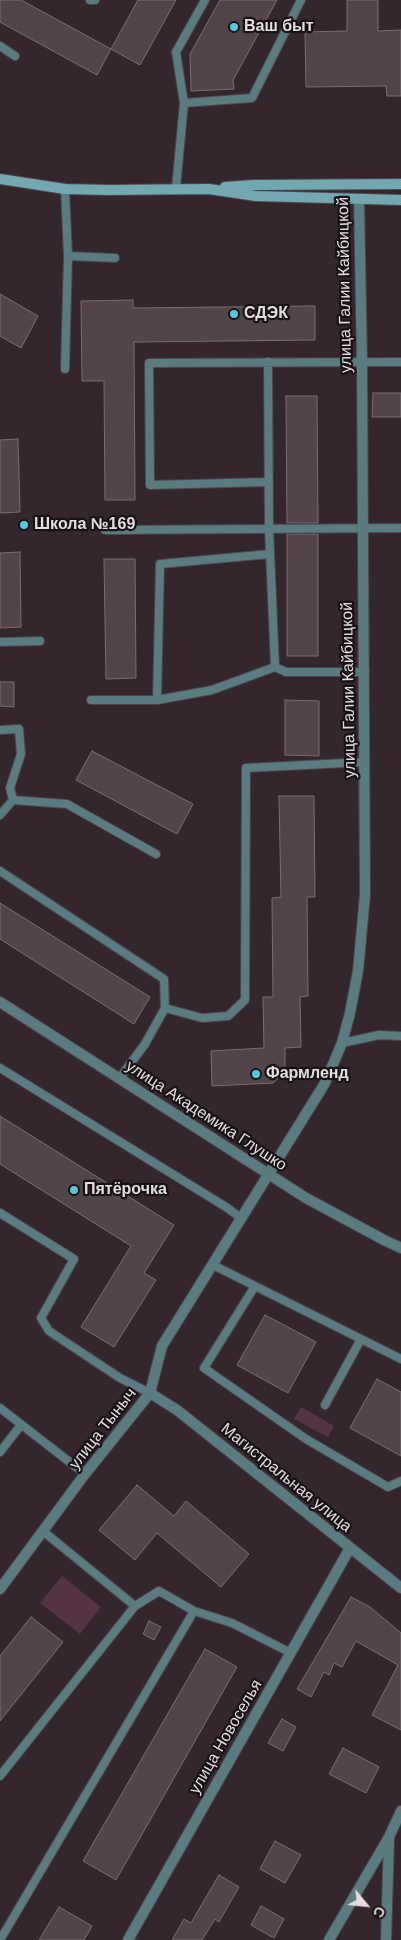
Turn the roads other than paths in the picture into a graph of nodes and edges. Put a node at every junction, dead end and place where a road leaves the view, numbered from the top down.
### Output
1 (90, 0) edge
2 (95, 0) edge
3 (204, 0) edge
4 (301, 0) edge
5 (0, 46) edge
6 (16, 56) dead end
7 (184, 103) junction
8 (0, 180) edge
9 (358, 184) junction
10 (401, 184) edge
11 (176, 188) junction
12 (65, 189) junction
13 (209, 189) junction
14 (359, 199) junction
15 (401, 200) edge
16 (68, 256) junction
17 (115, 258) dead end
18 (268, 362) junction
19 (362, 362) junction
20 (401, 362) edge
21 (65, 369) dead end
22 (268, 482) junction
23 (363, 528) junction
24 (401, 528) edge
25 (268, 529) junction
26 (105, 530) dead end
27 (270, 554) junction
28 (40, 641) dead end
29 (0, 642) edge
30 (276, 667) junction
31 (365, 672) junction
32 (91, 700) dead end
33 (157, 700) junction
34 (0, 730) edge
35 (365, 762) junction
36 (13, 800) junction
37 (0, 816) edge
38 (156, 854) dead end
39 (0, 871) edge
40 (0, 1002) edge
41 (165, 1008) junction
42 (401, 1036) edge
43 (342, 1043) junction
44 (0, 1068) edge
45 (119, 1079) junction
46 (269, 1174) junction
47 (0, 1213) edge
48 (241, 1218) junction
49 (401, 1248) edge
50 (212, 1266) junction
51 (255, 1286) junction
52 (361, 1339) junction
53 (401, 1359) edge
54 (150, 1393) junction
55 (325, 1406) dead end
56 (0, 1408) edge
57 (21, 1425) junction
58 (0, 1452) edge
59 (86, 1474) junction
60 (401, 1481) edge
61 (44, 1532) junction
62 (350, 1548) junction
63 (0, 1588) edge
64 (401, 1588) edge
65 (135, 1606) junction
66 (194, 1611) junction
67 (291, 1653) junction
68 (0, 1776) edge
69 (401, 1812) edge
70 (389, 1837) junction
71 (0, 1940) edge
72 (128, 1940) edge
73 (329, 1940) edge
74 (386, 1940) edge

1 - 2 lane
3 - 7 lane
4 - 7 lane
5 - 6 lane
7 - 11 lane
8 - 12 main road
9 - 10 main road
9 - 13 main road
9 - 14 main road, улица Галии Кайбицкой
11 - 12 main road
11 - 13 main road
12 - 16 lane
13 - 14 main road
14 - 15 main road
14 - 19 street, улица Галии Кайбицкой
16 - 17 lane
16 - 21 lane
18 - 19 lane
18 - 22 lane
18 - 22 lane
19 - 20 lane
19 - 23 street, улица Галии Кайбицкой
22 - 25 lane
23 - 24 lane
23 - 25 lane
23 - 31 street, улица Галии Кайбицкой
25 - 26 lane
25 - 27 lane
27 - 30 lane
27 - 33 lane
28 - 29 lane
30 - 31 lane
30 - 33 lane
31 - 35 street, улица Галии Кайбицкой
32 - 33 lane
34 - 36 lane
35 - 41 lane
35 - 43 street, улица Галии Кайбицкой
36 - 37 lane
36 - 38 lane
39 - 41 lane
40 - 45 street, улица Академика Глушко
41 - 45 lane
42 - 43 lane
43 - 46 street, улица Галии Кайбицкой
44 - 48 lane
45 - 46 street, улица Академика Глушко
46 - 48 street, улица Тыныч
46 - 49 street, улица Академика Глушко
47 - 54 lane
48 - 50 street, улица Тыныч
50 - 51 lane
50 - 54 street, улица Тыныч
51 - 52 lane
51 - 60 lane
52 - 53 lane
52 - 55 lane
54 - 59 street, улица Тыныч
54 - 62 street, Магистральная улица
56 - 57 lane
57 - 58 lane
57 - 59 lane
59 - 61 street, улица Тыныч
61 - 63 street, улица Тыныч
61 - 65 lane
62 - 64 street, Магистральная улица
62 - 67 street, улица Новоселья
65 - 66 lane
65 - 68 lane
66 - 67 lane
66 - 71 lane
67 - 72 street, улица Новоселья
69 - 70 street
70 - 73 street
70 - 74 street

